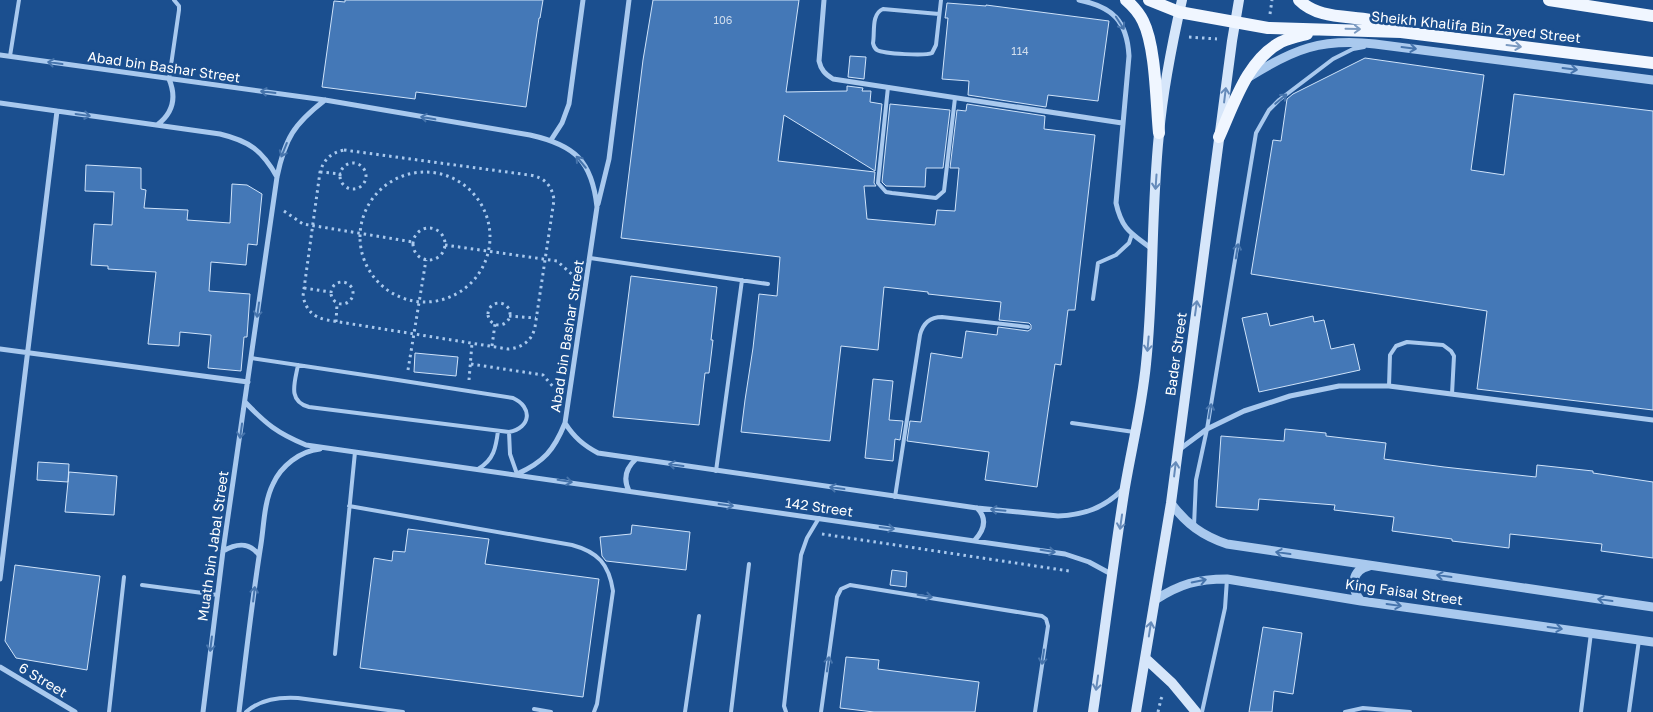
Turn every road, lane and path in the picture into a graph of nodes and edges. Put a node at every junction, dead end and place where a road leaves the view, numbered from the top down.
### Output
1 (19, 0) edge
2 (174, 0) edge
3 (583, 0) edge
4 (629, 0) edge
5 (824, 0) edge
6 (941, 0) edge
7 (1079, 0) edge
8 (1126, 0) edge
9 (1149, 0) edge
10 (1239, 0) edge
11 (1298, 0) edge
12 (1549, 0) edge
13 (1180, 6) edge
14 (939, 14) junction
15 (1653, 16) edge
16 (1234, 23) junction
17 (1328, 29) junction
18 (1401, 32) junction
19 (1375, 44) junction
20 (0, 54) edge
21 (10, 56) junction
22 (1653, 63) edge
23 (1246, 78) junction
24 (168, 79) junction
25 (1653, 80) edge
26 (888, 87) junction
27 (955, 98) junction
28 (325, 100) junction
29 (0, 104) edge
30 (56, 111) junction
31 (1122, 123) junction
32 (157, 125) junction
33 (1159, 134) junction
34 (1219, 137) junction
35 (552, 140) junction
36 (320, 172) junction
37 (340, 174) junction
38 (277, 177) junction
39 (273, 204) junction
40 (597, 207) junction
41 (313, 226) junction
42 (360, 233) junction
43 (1132, 234) junction
44 (413, 242) junction
45 (445, 245) junction
46 (1152, 249) junction
47 (488, 252) junction
48 (590, 258) junction
49 (426, 260) junction
50 (545, 260) junction
51 (742, 280) junction
52 (768, 284) dead end
53 (585, 286) junction
54 (304, 288) junction
55 (330, 292) junction
56 (1093, 299) dead end
57 (420, 302) junction
58 (337, 304) junction
59 (509, 316) junction
60 (536, 318) junction
61 (336, 322) junction
62 (495, 324) junction
63 (1028, 327) dead end
64 (414, 334) junction
65 (472, 343) junction
66 (492, 346) junction
67 (0, 349) edge
68 (28, 353) junction
69 (251, 358) junction
70 (471, 364) junction
71 (298, 365) junction
72 (406, 381) junction
73 (248, 382) junction
74 (1389, 386) junction
75 (569, 390) junction
76 (468, 391) junction
77 (1452, 394) junction
78 (245, 402) junction
79 (1653, 420) edge
80 (564, 423) junction
81 (1072, 423) dead end
82 (1207, 430) junction
83 (498, 431) junction
84 (509, 432) junction
85 (1136, 432) junction
86 (330, 449) junction
87 (1177, 451) junction
88 (355, 452) junction
89 (636, 459) junction
90 (478, 469) junction
91 (716, 471) junction
92 (517, 474) junction
93 (1126, 487) junction
94 (629, 491) junction
95 (895, 497) junction
96 (1171, 503) junction
97 (350, 506) junction
98 (977, 508) junction
99 (819, 518) junction
100 (1194, 528) junction
101 (974, 540) junction
102 (223, 551) junction
103 (259, 555) junction
104 (749, 564) dead end
105 (1369, 566) junction
106 (1113, 576) junction
107 (124, 577) dead end
108 (0, 579) edge
109 (1227, 579) junction
110 (142, 585) dead end
111 (218, 595) junction
112 (1155, 600) junction
113 (1361, 600) junction
114 (1653, 607) edge
115 (699, 616) dead end
116 (1591, 633) junction
117 (1639, 640) junction
118 (1653, 642) edge
119 (335, 654) dead end
120 (1145, 658) junction
121 (0, 667) edge
122 (534, 709) dead end
123 (75, 712) edge
124 (109, 712) edge
125 (203, 712) edge
126 (239, 712) edge
127 (246, 712) edge
128 (402, 712) edge
129 (551, 712) edge
130 (594, 712) edge
131 (686, 712) edge
132 (732, 712) edge
133 (786, 712) edge
134 (821, 712) edge
135 (1035, 712) edge
136 (1093, 712) edge
137 (1136, 712) edge
138 (1196, 712) edge
139 (1202, 712) edge
140 (1345, 712) edge
141 (1410, 712) edge
142 (1581, 712) edge
143 (1629, 712) edge

1 - 21 lane
2 - 24 lane
3 - 35 street
4 - 40 street
5 - 26 street
6 - 14 lane
7 -> 31 street
8 - 33 main road
9 - 13 main road, Sheikh Khalifa Bin Zayed Street
10 - 16 main road, Bader Street
11 - 18 main road
12 - 15 main road
13 - 16 main road, Sheikh Khalifa Bin Zayed Street
13 - 33 main road, Bader Street
14 - 14 lane
16 - 17 main road, Sheikh Khalifa Bin Zayed Street
34 -> 16 main road, Bader Street
17 -> 18 main road, Sheikh Khalifa Bin Zayed Street
17 - 23 main road
18 -> 22 main road, Sheikh Khalifa Bin Zayed Street
19 - 23 street
19 -> 25 street
82 -> 19 lane
20 - 21 street, Abad bin Bashar Street
24 -> 21 street, Abad bin Bashar Street
23 - 34 main road
28 -> 24 street, Abad bin Bashar Street
24 - 32 street
26 - 27 street
26 - 27 lane
27 - 31 street
35 -> 28 street, Abad bin Bashar Street
28 -> 38 street
29 - 30 street
30 -> 32 street
30 - 68 street
31 - 43 street
32 - 38 street
33 -> 46 main road, Bader Street
87 -> 34 main road, Bader Street
40 -> 35 street, Abad bin Bashar Street
36 - 37 path
36 - 41 path
36 - 50 path
37 - 37 path
38 - 39 street
39 - 41 path
39 -> 69 street
40 - 48 street, Abad bin Bashar Street
41 - 42 path
41 - 54 path
42 - 44 path
42 - 47 path
42 - 57 path
43 - 46 street
43 - 56 lane
44 - 45 path
44 - 49 path
45 - 47 path
45 - 49 path
46 -> 85 main road, Bader Street
47 - 50 path
47 - 57 path
48 - 51 lane
48 - 53 street, Abad bin Bashar Street
49 - 57 path
50 - 53 path
50 - 60 path
51 - 52 lane
51 - 91 lane
53 - 75 street, Abad bin Bashar Street
54 - 55 path
54 - 61 path
55 - 58 path
55 - 58 path
57 - 64 path
58 - 61 path
59 - 60 path
59 - 62 path
59 - 62 path
60 - 66 path
61 - 64 path
62 - 66 path
63 - 95 lane
64 - 65 path
64 - 72 path
65 - 66 path
65 - 70 path
67 - 68 street
68 - 73 street
68 - 108 street
69 - 71 lane
69 - 73 street
70 - 75 path
70 - 76 path
71 - 72 lane
71 - 83 lane
72 - 76 lane
73 - 78 street, Muath bin Jabal Street
74 - 77 street
74 - 77 lane
74 - 82 street
75 - 80 street, Abad bin Bashar Street
76 - 84 lane
77 - 79 street
78 - 86 street
78 -> 102 street, Muath bin Jabal Street
80 - 89 street, 142 Street
80 - 92 street, Abad bin Bashar Street
81 - 85 lane
82 - 87 street
82 - 100 lane
83 - 84 lane
83 - 90 lane
84 - 92 lane
85 - 93 main road, Bader Street
86 - 88 street
86 - 103 street
96 -> 87 main road, Bader Street
88 - 90 street
88 - 97 lane
91 -> 89 street, 142 Street
89 - 94 street
90 - 92 street
95 -> 91 street, 142 Street
92 -> 94 street, 142 Street
93 -> 98 street, 142 Street
93 -> 106 main road, Bader Street
94 -> 99 street, 142 Street
95 - 98 street, 142 Street
96 - 100 street, King Faisal Street
96 - 112 main road, Bader Street
97 - 119 lane
97 - 130 lane
98 - 101 street
99 -> 101 street, 142 Street
99 - 133 lane
105 -> 100 street, King Faisal Street
101 -> 106 street, 142 Street
102 - 103 street
102 - 111 street, Muath bin Jabal Street
126 -> 103 street
104 - 132 lane
105 - 113 street
114 -> 105 street, King Faisal Street
106 -> 136 main road, Bader Street
107 - 124 lane
112 -> 109 street, King Faisal Street
109 - 113 street, King Faisal Street
109 - 139 lane
110 - 111 lane
111 -> 125 street, Muath bin Jabal Street
120 -> 112 main road, Bader Street
113 -> 116 street, King Faisal Street
115 - 131 lane
116 - 117 street, King Faisal Street
116 - 142 lane
117 - 118 street, King Faisal Street
117 - 143 lane
120 - 137 main road, Bader Street
120 - 138 main road
121 - 123 street, 6 Street
122 - 129 lane
127 - 128 lane
134 -> 135 lane
140 - 141 lane

